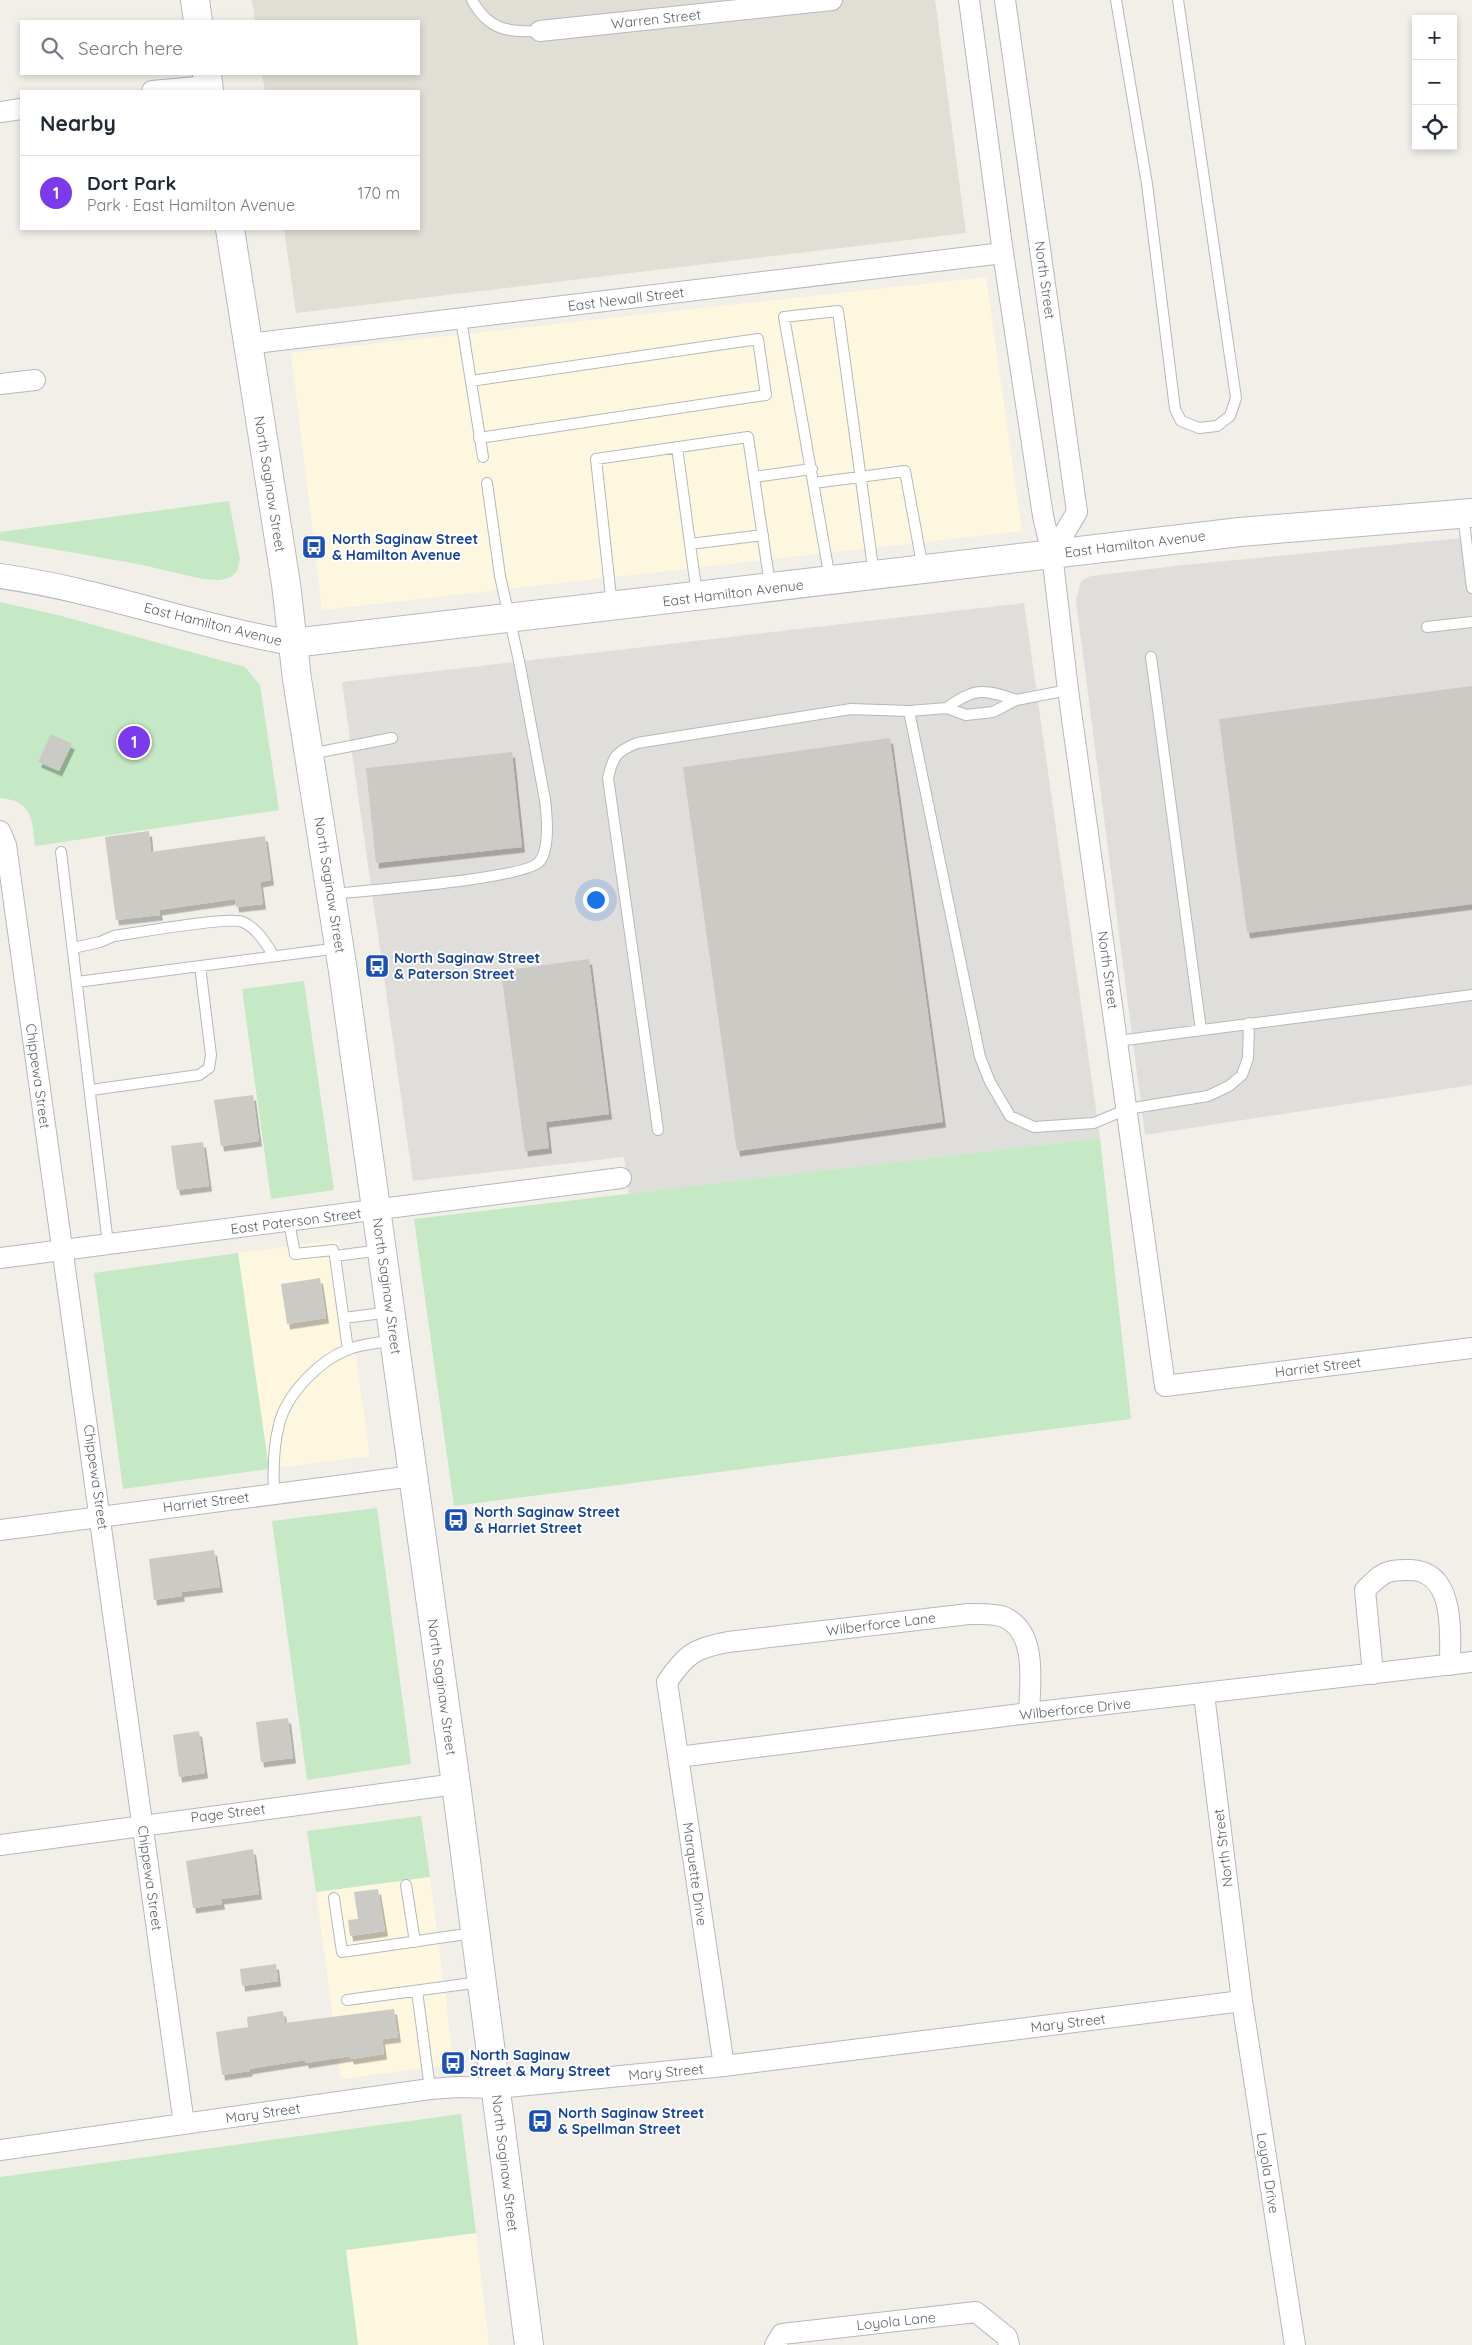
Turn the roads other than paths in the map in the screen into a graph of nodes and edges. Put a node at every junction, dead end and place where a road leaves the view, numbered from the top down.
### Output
1 (195, 0) edge
2 (472, 0) edge
3 (832, 0) edge
4 (969, 0) edge
5 (1005, 0) edge
6 (1116, 0) edge
7 (1178, 0) edge
8 (198, 20) edge
9 (540, 32) joint
10 (208, 84) edge
11 (160, 90) edge
12 (20, 109) edge
13 (0, 112) edge
14 (230, 230) edge
15 (1003, 253) junction
16 (461, 319) junction
17 (248, 344) junction
18 (35, 380) dead end
19 (471, 381) junction
20 (0, 384) edge
21 (480, 438) junction
22 (677, 447) junction
23 (483, 457) dead end
24 (812, 469) junction
25 (754, 477) junction
26 (862, 478) junction
27 (487, 483) dead end
28 (814, 483) junction
29 (1467, 513) edge
30 (762, 534) junction
31 (690, 544) junction
32 (1052, 554) junction
33 (923, 570) junction
34 (0, 576) edge
35 (874, 576) junction
36 (831, 581) junction
37 (1472, 588) edge
38 (771, 589) junction
39 (697, 597) junction
40 (612, 607) junction
41 (510, 619) junction
42 (1472, 622) edge
43 (1427, 627) dead end
44 (293, 643) junction
45 (1151, 657) dead end
46 (1068, 690) junction
47 (1016, 700) junction
48 (946, 708) junction
49 (909, 711) junction
50 (392, 738) dead end
51 (309, 754) junction
52 (0, 831) edge
53 (61, 852) dead end
54 (331, 894) junction
55 (73, 948) junction
56 (340, 948) junction
57 (274, 956) junction
58 (200, 966) junction
59 (77, 982) junction
60 (1472, 995) edge
61 (1249, 1023) junction
62 (1201, 1030) junction
63 (1118, 1041) junction
64 (91, 1090) junction
65 (1127, 1109) junction
66 (658, 1130) dead end
67 (621, 1178) dead end
68 (377, 1210) junction
69 (289, 1222) junction
70 (108, 1244) junction
71 (62, 1249) junction
72 (382, 1250) junction
73 (335, 1256) junction
74 (0, 1258) edge
75 (391, 1312) junction
76 (344, 1318) junction
77 (394, 1340) junction
78 (1472, 1348) edge
79 (348, 1350) junction
80 (1165, 1386) joint
81 (413, 1476) junction
82 (274, 1493) junction
83 (102, 1516) junction
84 (0, 1530) edge
85 (1472, 1662) edge
86 (1450, 1666) junction
87 (1373, 1674) junction
88 (667, 1682) joint
89 (1204, 1694) junction
90 (1029, 1713) junction
91 (678, 1758) junction
92 (456, 1784) junction
93 (142, 1824) junction
94 (0, 1845) edge
95 (406, 1885) dead end
96 (334, 1898) dead end
97 (474, 1933) junction
98 (415, 1942) junction
99 (480, 1982) junction
100 (417, 1991) junction
101 (347, 2000) dead end
102 (1242, 2001) junction
103 (724, 2066) junction
104 (496, 2088) junction
105 (430, 2089) junction
106 (184, 2124) junction
107 (0, 2150) edge
108 (529, 2345) edge
109 (775, 2345) edge
110 (1008, 2345) edge
111 (1295, 2345) edge

1 - 8 main road
2 - 9 lane
3 - 9 street, Warren Street
4 - 15 street, North Street
5 - 32 street, North Street
6 - 7 lane
10 - 11 street
12 - 13 street
14 - 17 main road, North Saginaw Street
15 - 16 street, East Newall Street
15 - 32 street, North Street
16 - 17 street, East Newall Street
16 - 19 lane
17 - 44 main road, North Saginaw Street
18 - 20 street
19 - 21 lane
19 - 21 lane
21 - 23 lane
22 - 25 lane
22 - 31 lane
22 - 40 lane
24 - 25 lane
24 - 26 lane
24 - 28 lane
25 - 30 lane
26 - 28 lane
26 - 33 lane
26 - 35 lane
27 - 41 lane
28 - 36 lane
29 - 32 main road, East Hamilton Avenue
29 - 37 lane
30 - 31 lane
30 - 38 lane
31 - 39 lane
32 - 33 main road, East Hamilton Avenue
32 - 46 street, North Street
33 - 35 main road, East Hamilton Avenue
34 - 44 street, East Hamilton Avenue
35 - 36 main road, East Hamilton Avenue
36 - 38 main road, East Hamilton Avenue
38 - 39 main road, East Hamilton Avenue
39 - 40 main road, East Hamilton Avenue
40 - 41 main road, East Hamilton Avenue
41 - 44 main road, East Hamilton Avenue
41 - 54 lane
42 - 43 lane
44 - 51 main road, North Saginaw Street
45 - 62 lane
46 - 47 lane
46 - 63 street, North Street
47 - 48 lane
47 - 48 lane
48 - 49 lane
49 - 65 lane
49 - 66 lane
50 - 51 lane
51 - 54 main road, North Saginaw Street
52 - 71 street, Chippewa Street
53 - 55 lane
54 - 56 main road, North Saginaw Street
55 - 57 lane
55 - 59 lane
56 - 57 lane
56 - 68 main road, North Saginaw Street
57 - 58 lane
58 - 59 lane
58 - 64 lane
59 - 64 lane
60 - 61 lane
61 - 62 lane
61 - 65 lane
62 - 63 lane
63 - 65 street, North Street
64 - 70 lane
65 - 80 street, North Street
67 - 68 street, East Paterson Street
68 - 69 street, East Paterson Street
68 - 72 main road, North Saginaw Street
69 - 70 street, East Paterson Street
69 - 73 lane
70 - 71 street, East Paterson Street
71 - 74 street, East Paterson Street
71 - 83 street, Chippewa Street
72 - 73 lane
72 - 75 main road, North Saginaw Street
73 - 76 lane
75 - 76 lane
75 - 77 main road, North Saginaw Street
76 - 79 lane
77 - 79 lane
77 - 81 main road, North Saginaw Street
78 - 80 street, Harriet Street
79 - 82 lane
81 - 82 street, Harriet Street
81 - 92 main road, North Saginaw Street
82 - 83 street, Harriet Street
83 - 84 street, Harriet Street
83 - 93 street, Chippewa Street
85 - 86 street, Wilberforce Drive
86 - 87 street, Wilberforce Drive
86 - 87 street
87 - 89 street, Wilberforce Drive
88 - 90 street, Wilberforce Lane
88 - 91 street, Marquette Drive
89 - 90 street, Wilberforce Drive
89 - 102 street, North Street
90 - 91 street, Wilberforce Drive
91 - 103 street, Marquette Drive
92 - 93 street, Page Street
92 - 97 main road, North Saginaw Street
93 - 94 street, Page Street
93 - 106 street, Chippewa Street
95 - 98 lane
96 - 98 lane
97 - 98 lane
97 - 99 main road, North Saginaw Street
99 - 100 lane
99 - 104 main road, North Saginaw Street
100 - 101 lane
100 - 105 lane
102 - 103 street, Mary Street
102 - 111 street, Loyola Drive
103 - 104 street, Mary Street
104 - 105 street, Mary Street
104 - 108 main road, North Saginaw Street
105 - 106 street, Mary Street
106 - 107 street, Mary Street
109 - 110 street, Loyola Lane

